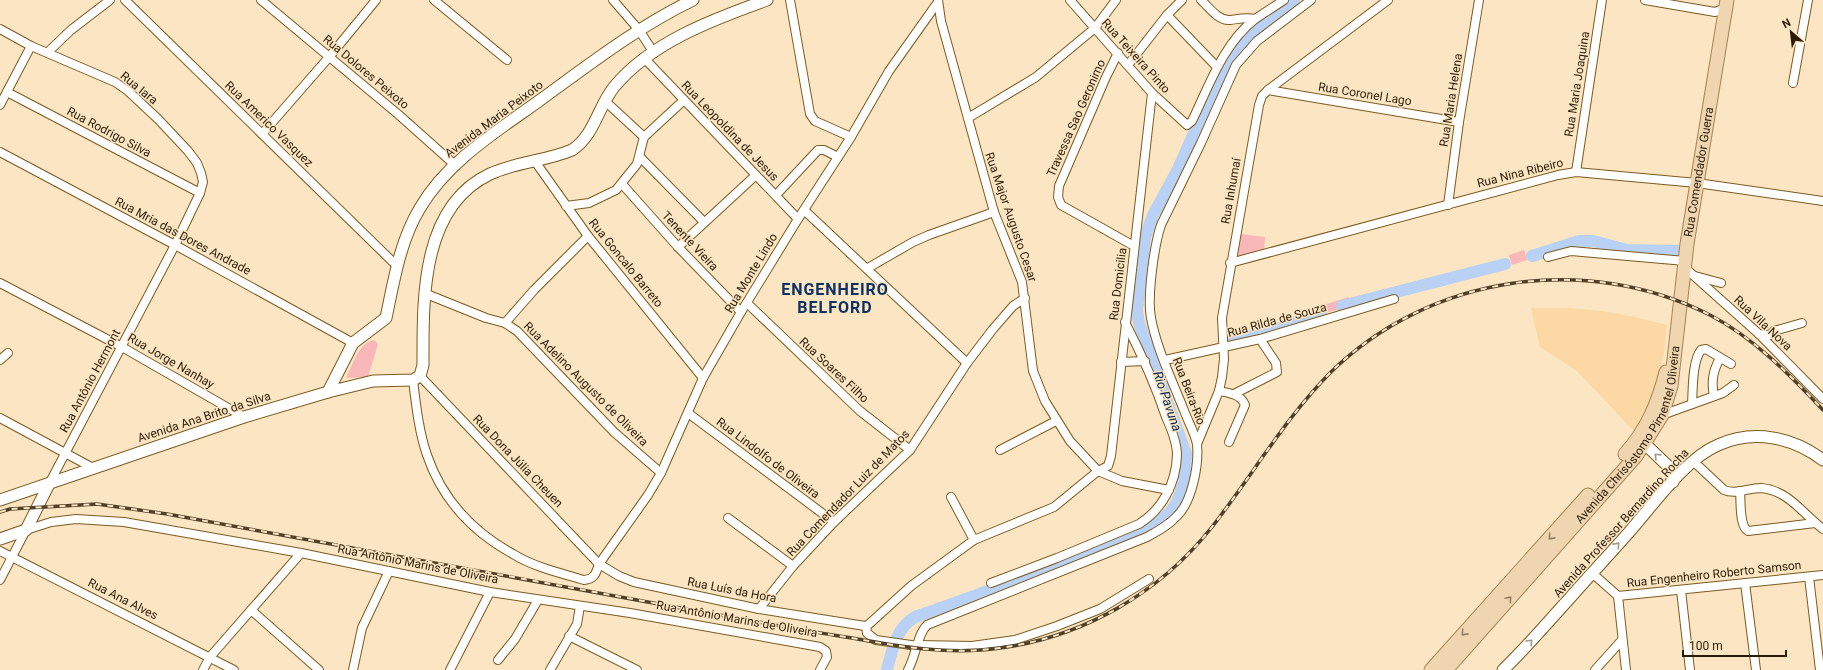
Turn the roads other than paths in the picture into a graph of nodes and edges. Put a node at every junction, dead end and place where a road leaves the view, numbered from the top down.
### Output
1 (110, 0) edge
2 (125, 0) edge
3 (261, 0) edge
4 (376, 0) edge
5 (434, 0) edge
6 (614, 0) edge
7 (691, 0) edge
8 (767, 0) edge
9 (790, 0) edge
10 (1070, 0) edge
11 (1116, 0) edge
12 (1182, 0) edge
13 (1201, 0) edge
14 (1284, 0) edge
15 (1311, 0) edge
16 (1388, 0) edge
17 (1479, 0) edge
18 (1602, 0) edge
19 (1645, 0) edge
20 (1808, 0) edge
21 (938, 1) edge
22 (1678, 3) edge
23 (1726, 4) edge
24 (1167, 15) junction
25 (1255, 19) junction
26 (0, 28) edge
27 (1095, 28) junction
28 (639, 30) junction
29 (31, 46) junction
30 (48, 52) junction
31 (1118, 53) junction
32 (330, 56) junction
33 (650, 56) junction
34 (507, 60) dead end
35 (1128, 65) junction
36 (1217, 68) junction
37 (1794, 83) dead end
38 (1268, 90) junction
39 (7, 92) junction
40 (1152, 93) junction
41 (684, 100) junction
42 (605, 101) junction
43 (0, 105) edge
44 (968, 118) junction
45 (1459, 122) junction
46 (262, 134) junction
47 (644, 137) junction
48 (851, 137) junction
49 (0, 152) edge
50 (640, 157) junction
51 (838, 157) junction
52 (534, 160) junction
53 (454, 165) junction
54 (1576, 172) junction
55 (756, 175) junction
56 (622, 184) junction
57 (1697, 184) junction
58 (200, 193) junction
59 (776, 195) junction
60 (1823, 201) edge
61 (1448, 205) junction
62 (566, 206) junction
63 (804, 210) junction
64 (994, 212) junction
65 (798, 219) junction
66 (704, 222) junction
67 (588, 236) junction
68 (175, 244) junction
69 (1134, 246) junction
70 (678, 247) junction
71 (1548, 257) dead end
72 (1230, 263) junction
73 (1687, 265) junction
74 (397, 266) junction
75 (868, 268) junction
76 (0, 283) edge
77 (1721, 283) dead end
78 (424, 293) junction
79 (1025, 298) junction
80 (1394, 299) dead end
81 (747, 303) junction
82 (741, 312) junction
83 (1125, 322) junction
84 (505, 323) junction
85 (1802, 323) dead end
86 (1759, 334) junction
87 (1260, 339) junction
88 (353, 342) junction
89 (1675, 344) junction
90 (122, 347) junction
91 (1223, 347) junction
92 (8, 354) dead end
93 (1720, 358) junction
94 (0, 360) edge
95 (1165, 360) junction
96 (1145, 361) junction
97 (1121, 362) junction
98 (967, 363) junction
99 (1731, 364) dead end
100 (416, 378) junction
101 (703, 378) junction
102 (1734, 386) dead end
103 (1219, 391) junction
104 (328, 392) junction
105 (1234, 394) junction
106 (1714, 396) junction
107 (1823, 399) edge
108 (1692, 404) junction
109 (688, 413) junction
110 (1662, 415) junction
111 (244, 417) junction
112 (0, 418) edge
113 (1056, 421) junction
114 (1228, 442) dead end
115 (1196, 444) junction
116 (1639, 445) junction
117 (910, 450) junction
118 (1000, 450) dead end
119 (66, 453) junction
120 (1823, 460) edge
121 (1690, 465) junction
122 (93, 468) junction
123 (1670, 468) junction
124 (1098, 471) junction
125 (661, 473) junction
126 (1673, 482) junction
127 (49, 484) junction
128 (1169, 490) junction
129 (1740, 491) junction
130 (952, 497) dead end
131 (0, 500) edge
132 (728, 518) dead end
133 (834, 522) junction
134 (1815, 523) junction
135 (1823, 529) edge
136 (26, 530) junction
137 (0, 539) edge
138 (974, 540) junction
139 (0, 550) edge
140 (301, 554) junction
141 (12, 556) junction
142 (599, 564) junction
143 (793, 566) junction
144 (389, 571) junction
145 (1592, 573) junction
146 (1823, 575) edge
147 (1809, 577) junction
148 (0, 580) edge
149 (1149, 580) dead end
150 (991, 583) dead end
151 (1745, 583) junction
152 (1681, 590) junction
153 (490, 592) junction
154 (1618, 596) junction
155 (538, 600) junction
156 (580, 606) junction
157 (759, 609) junction
158 (251, 610) junction
159 (865, 626) junction
160 (570, 636) junction
161 (1622, 640) junction
162 (918, 645) junction
163 (210, 657) junction
164 (498, 660) dead end
165 (203, 670) edge
166 (234, 670) edge
167 (319, 670) edge
168 (353, 670) edge
169 (450, 670) edge
170 (550, 670) edge
171 (637, 670) edge
172 (820, 670) edge
173 (908, 670) edge
174 (1431, 670) edge
175 (1446, 670) edge
176 (1503, 670) edge
177 (1595, 670) edge
178 (1626, 670) edge
179 (1690, 670) edge
180 (1756, 670) edge
181 (1820, 670) edge

1 - 30 street
2 - 46 street, Rua Americo Vasquez
3 - 32 street, Rua Dolores Peixoto
4 - 32 street
5 - 34 street
6 - 28 street, Rua Leopoldina de Jesus
7 - 28 main road, Avenida Maria Peixoto
8 - 33 main road
9 - 48 street
10 - 27 street, Rua Teixeira Pinto
11 - 27 street
12 - 24 street
13 - 25 street
14 - 25 street
15 - 95 street, Rua Beira-Rio
16 - 38 street, Rua Inhumaí
17 - 45 street, Rua Maria Helena
18 - 54 street, Rua Maria Joaquina
19 - 22 street
20 - 37 street
21 - 44 street, Rua Major Augusto Cesar
21 - 48 street, Rua Monte Lindo
22 - 23 street
23 - 57 main road, Rua Comendador Guerra
24 - 35 street
24 - 36 street
25 - 36 street
26 - 29 street, Rua Iara
27 - 31 street, Rua Teixeira Pinto
27 - 44 street
28 - 33 street, Rua Leopoldina de Jesus
28 - 53 main road, Avenida Maria Peixoto
29 - 30 street, Rua Iara
29 - 39 street
30 - 58 street, Rua Iara
31 - 35 street, Rua Teixeira Pinto
31 - 69 street, Travessa Sao Geronimo
32 - 46 street
32 - 53 street, Rua Dolores Peixoto
33 - 41 street, Rua Leopoldina de Jesus
33 - 42 main road
35 - 40 street, Rua Teixeira Pinto
36 - 40 street, Rua Teixeira Pinto
38 - 45 street, Rua Coronel Lago
38 - 72 street, Rua Inhumaí
39 - 43 street
39 - 58 street, Rua Rodrigo Silva
40 - 69 street, Rua Domicilia
41 - 47 street
41 - 55 street, Rua Leopoldina de Jesus
42 - 47 street
42 - 52 main road
44 - 64 street, Rua Major Augusto Cesar
45 - 61 street, Rua Maria Helena
46 - 74 street, Rua Americo Vasquez
47 - 50 street
48 - 51 street, Rua Monte Lindo
49 - 68 street, Rua Mria das Dores Andrade
50 - 56 street
50 - 66 street
51 - 59 street
51 - 63 street, Rua Monte Lindo
52 - 62 street, Rua Goncalo Barreto
52 - 78 main road
53 - 74 main road, Avenida Maria Peixoto
54 - 57 street, Rua Nina Ribeiro
54 - 61 street, Rua Nina Ribeiro
55 - 59 street, Rua Leopoldina de Jesus
55 - 66 street
56 - 62 street
56 - 70 street, Tenente Vieira
57 - 60 street, Rua Nina Ribeiro
57 - 73 main road, Rua Comendador Guerra
58 - 68 street, Rua Antônio Hermont
59 - 65 street, Rua Leopoldina de Jesus
61 - 72 street, Rua Nina Ribeiro
62 - 67 street, Rua Goncalo Barreto
63 - 65 street, Rua Monte Lindo
63 - 75 street
64 - 75 street
64 - 79 street, Rua Major Augusto Cesar
65 - 81 street, Rua Monte Lindo
66 - 70 street
67 - 84 street
67 - 101 street, Rua Goncalo Barreto
68 - 88 street, Rua Mria das Dores Andrade
68 - 90 street, Rua Antônio Hermont
69 - 83 street, Rua Domicilia
70 - 82 street, Tenente Vieira
71 - 73 street
72 - 91 street, Rua Inhumaí
73 - 77 street
73 - 86 street, Rua Vila Nova
73 - 89 main road, Rua Comendador Guerra
74 - 88 main road, Avenida Maria Peixoto
75 - 98 street
76 - 90 street, Rua Jorge Nanhay
78 - 84 street, Rua Adelino Augusto de Oliveira
78 - 100 main road
79 - 98 street, Rua Comendador Luiz de Matos
79 - 113 street, Rua Major Augusto Cesar
80 - 87 street, Rua Rilda de Souza
81 - 82 street, Rua Monte Lindo
81 - 117 street, Rua Soares Filho
82 - 101 street, Rua Monte Lindo
83 - 96 street
83 - 97 street, Rua Domicilia
84 - 125 street, Rua Adelino Augusto de Oliveira
85 - 86 street
86 - 107 street, Rua Vila Nova
87 - 91 street, Rua Rilda de Souza
87 - 105 street
88 - 104 main road
89 - 110 main road, Avenida Chrisóstomo Pimentel Oliveira
89 - 116 main road, Avenida Chrisóstomo Pimentel Oliveira
90 - 111 street, Rua Jorge Nanhay
90 - 119 street, Rua Antônio Hermont
91 - 95 street, Rua Rilda de Souza
91 - 103 street, Rua Inhumaí
92 - 94 street
93 - 99 street
93 - 106 street
93 - 108 street
95 - 115 street, Rua Beira-Rio
96 - 97 street
96 - 128 street
97 - 124 street, Rua Domicilia
98 - 117 street, Rua Comendador Luiz de Matos
100 - 104 main road, Avenida Ana Brito da Silva
100 - 142 street, Rua Dona Júlia Cheuen
100 - 142 street, Rua Monte Lindo
101 - 109 street, Rua Monte Lindo
102 - 106 street
103 - 105 street
103 - 115 street, Rua Inhumaí
104 - 111 main road, Avenida Ana Brito da Silva
105 - 114 street
106 - 108 street
108 - 110 street
109 - 125 street, Rua Monte Lindo
109 - 133 street, Rua Lindolfo de Oliveira
110 - 116 main road, Avenida Chrisóstomo Pimentel Oliveira
111 - 122 main road, Avenida Ana Brito da Silva
112 - 119 street
113 - 118 street
113 - 124 street, Rua Major Augusto Cesar
115 - 162 street, Rua Beira-Rio
123 -> 116 main road
116 -> 174 main road, Avenida Chrisóstomo Pimentel Oliveira
175 -> 116 main road, Avenida Chrisóstomo Pimentel Oliveira
117 - 133 street, Rua Comendador Luiz de Matos
119 - 122 street
119 - 127 street, Rua Antônio Hermont
120 - 121 main road, Avenida Professor Bernardino Rocha
121 - 123 main road
121 - 126 main road, Avenida Professor Bernardino Rocha
121 - 129 street
122 - 127 main road, Avenida Ana Brito da Silva
123 - 126 main road
124 - 128 street, Rua Major Augusto Cesar
124 - 138 street
125 - 142 street, Rua Monte Lindo
145 -> 126 main road, Avenida Professor Bernardino Rocha
127 - 131 main road, Avenida Ana Brito da Silva
127 - 136 main road, Rua Antônio Hermont
128 - 150 street
129 - 134 street
129 - 134 street
130 - 138 street
132 - 143 street
133 - 143 street, Rua Comendador Luiz de Matos
134 - 135 street
136 - 137 main road, Rua Antônio Marins de Oliveira
136 - 140 street, Rua Antônio Marins de Oliveira
136 - 141 street, Rua Antônio Hermont
138 - 159 street
139 - 141 street, Rua Ana Alves
140 - 144 street, Rua Antônio Marins de Oliveira
140 - 158 street
141 - 148 street, Rua Antônio Hermont
141 - 163 street, Rua Ana Alves
142 - 157 street, Rua Luís da Hora
143 - 157 street, Rua Comendador Luiz de Matos
144 - 153 street, Rua Antônio Marins de Oliveira
144 - 168 street
145 - 154 street, Rua Engenheiro Roberto Samson
176 -> 145 main road, Avenida Professor Bernardino Rocha
146 - 147 street, Rua Engenheiro Roberto Samson
147 - 151 street, Rua Engenheiro Roberto Samson
147 - 181 street
149 - 162 street
151 - 152 street, Rua Engenheiro Roberto Samson
151 - 180 street
152 - 154 street, Rua Engenheiro Roberto Samson
152 - 179 street
153 - 155 street, Rua Antônio Marins de Oliveira
153 - 169 street
154 - 161 street
155 - 156 street, Rua Antônio Marins de Oliveira
155 - 164 street
156 - 160 street
156 - 172 street, Rua Antônio Marins de Oliveira
157 - 159 street, Rua Luís da Hora
158 - 163 street
158 - 167 street
159 - 162 street
160 - 170 street
160 - 171 street
161 - 177 street
161 - 178 street
162 - 173 street, Rua Beira-Rio
163 - 165 street
163 - 166 street, Rua Ana Alves

